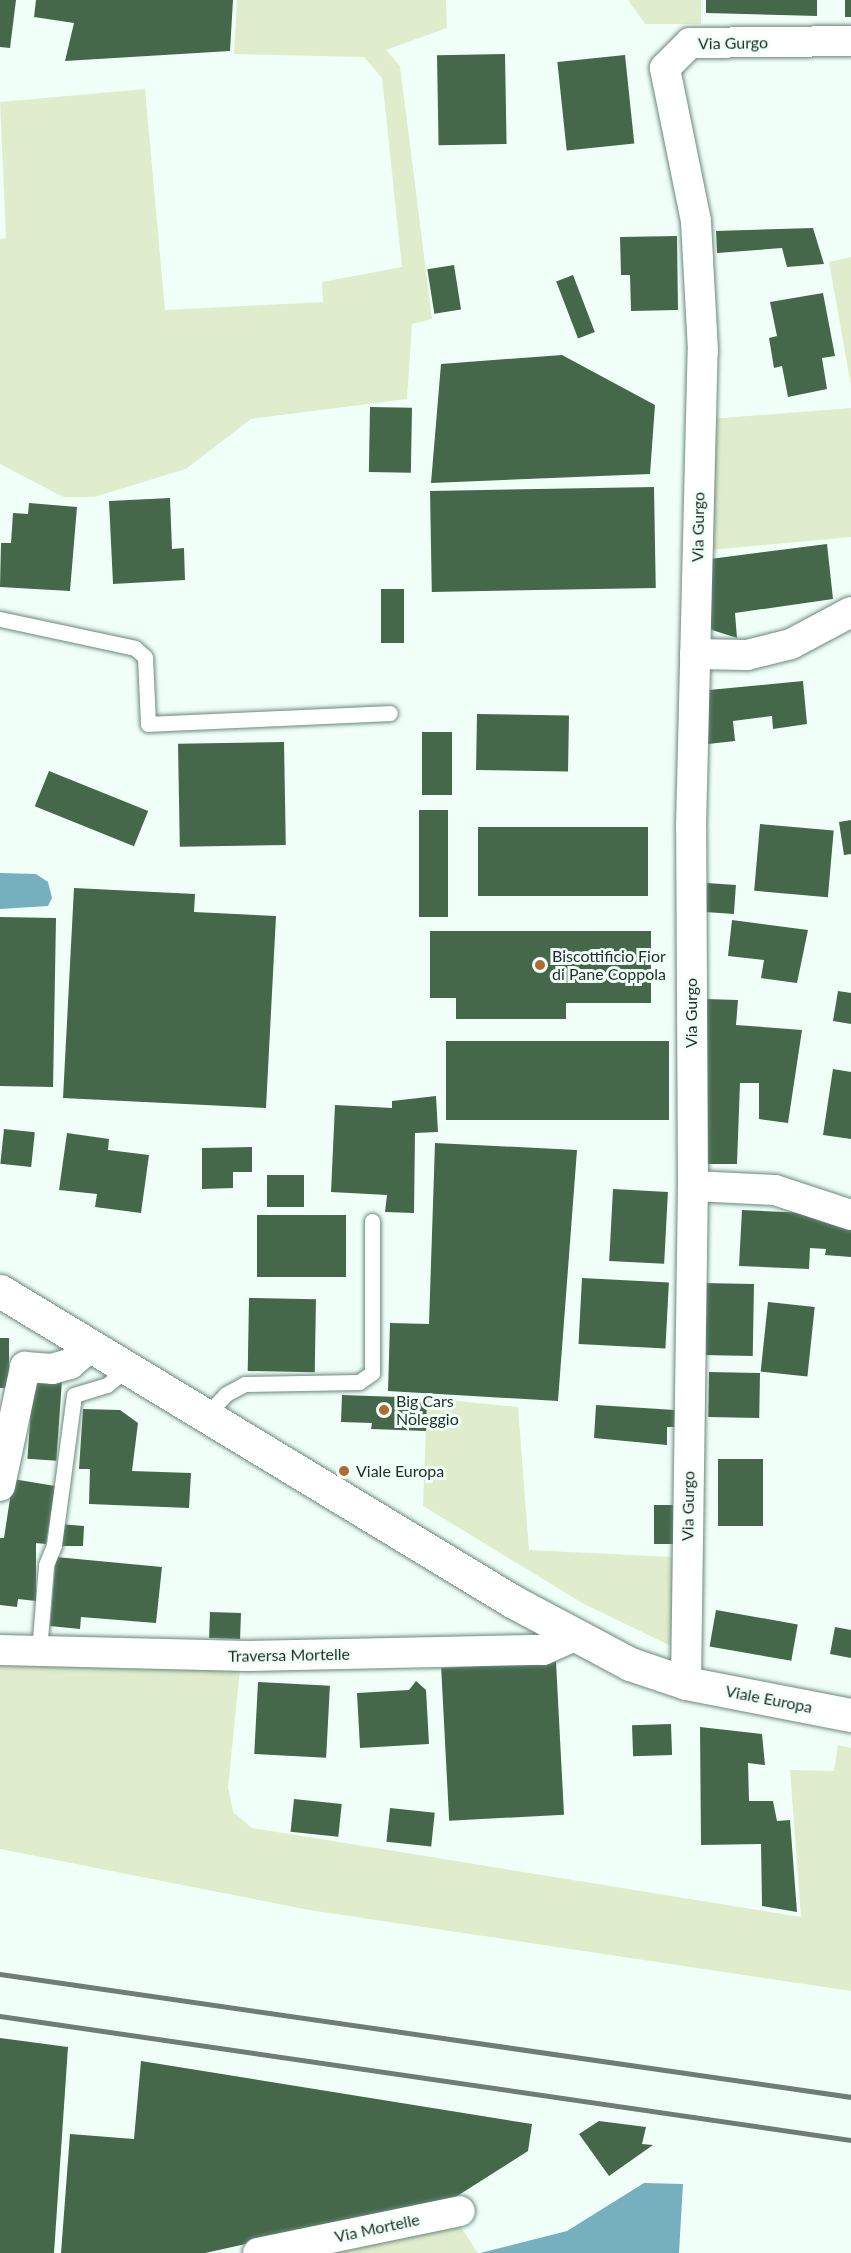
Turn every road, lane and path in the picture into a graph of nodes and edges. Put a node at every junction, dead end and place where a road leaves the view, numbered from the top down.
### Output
1 (851, 41) edge
2 (851, 612) edge
3 (0, 619) edge
4 (695, 654) junction
5 (390, 713) dead end
6 (693, 1186) junction
7 (851, 1215) edge
8 (372, 1221) dead end
9 (0, 1291) edge
10 (91, 1346) junction
11 (128, 1368) junction
12 (206, 1415) junction
13 (0, 1486) edge
14 (575, 1636) junction
15 (0, 1650) edge
16 (39, 1651) junction
17 (686, 1683) junction
18 (851, 1715) edge
19 (460, 2211) dead end
20 (258, 2253) edge

1 - 4 street, Via Gurgo
2 - 4 street
3 - 5 lane
4 - 6 street, Via Gurgo
6 - 7 street
6 - 17 street, Via Gurgo
8 - 12 lane
9 - 10 street, Viale Europa
10 - 11 street, Viale Europa
10 - 13 street
11 - 12 street, Viale Europa
11 - 16 lane
12 - 14 street, Viale Europa
14 - 16 street, Traversa Mortelle
14 - 17 street, Viale Europa
15 - 16 street, Traversa Mortelle
17 - 18 street, Viale Europa
19 - 20 street, Via Mortelle

